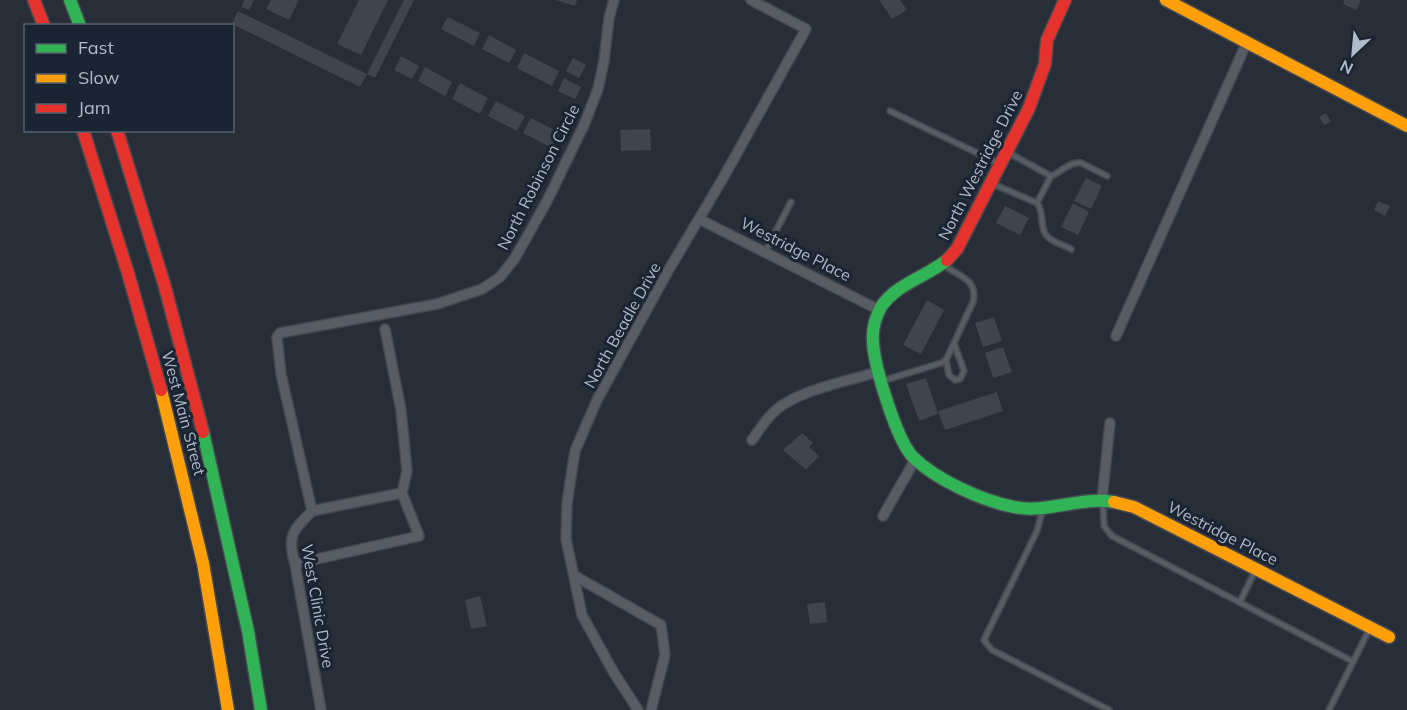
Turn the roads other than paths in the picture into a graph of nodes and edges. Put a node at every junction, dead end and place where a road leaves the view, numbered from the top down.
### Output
1 (34, 0) edge
2 (70, 0) edge
3 (614, 0) edge
4 (751, 0) edge
5 (1065, 0) edge
6 (1166, 0) edge
7 (43, 24) edge
8 (79, 24) edge
9 (1247, 42) junction
10 (890, 111) dead end
11 (1407, 126) edge
12 (84, 132) edge
13 (118, 132) edge
14 (1006, 152) junction
15 (1000, 164) junction
16 (1051, 176) junction
17 (1107, 176) dead end
18 (991, 183) junction
19 (791, 202) dead end
20 (1037, 203) junction
21 (699, 219) junction
22 (1071, 249) dead end
23 (765, 252) junction
24 (941, 265) junction
25 (879, 310) junction
26 (385, 329) dead end
27 (1116, 336) dead end
28 (954, 343) junction
29 (946, 360) junction
30 (880, 376) junction
31 (1110, 423) dead end
32 (752, 440) dead end
33 (915, 460) junction
34 (402, 493) junction
35 (1102, 500) junction
36 (1038, 508) junction
37 (312, 511) junction
38 (884, 516) dead end
39 (295, 564) junction
40 (1256, 569) junction
41 (575, 576) junction
42 (1240, 602) junction
43 (1370, 628) junction
44 (1389, 637) dead end
45 (1352, 660) junction
46 (228, 710) edge
47 (261, 710) edge
48 (321, 710) edge
49 (638, 710) edge
50 (651, 710) edge
51 (1109, 710) edge
52 (1329, 710) edge

1 - 7 main road
2 - 8 main road
3 - 37 street, North Robinson Circle
4 - 21 street, North Beadle Drive
5 - 14 main road, North Westridge Drive
6 - 9 main road
9 - 11 main road
9 - 27 street
10 - 15 lane
12 - 46 main road, West Main Street
13 - 47 main road, West Main Street
14 - 15 main road, North Westridge Drive
14 - 16 lane
15 - 18 main road, North Westridge Drive
16 - 17 lane
16 - 20 lane
18 - 20 lane
18 - 24 main road, North Westridge Drive
19 - 23 lane
20 - 22 lane
21 - 23 street, Westridge Place
21 - 41 street, North Beadle Drive
23 - 25 street, Westridge Place
24 - 25 main road, North Westridge Drive
24 - 28 lane
25 - 30 main road
26 - 34 street
28 - 29 lane
28 - 29 lane
29 - 30 lane
30 - 32 street
30 - 33 main road
31 - 35 street
33 - 36 main road
33 - 38 street
34 - 37 street
34 - 39 street
35 - 36 main road, Westridge Place
35 - 40 main road, Westridge Place
35 - 42 lane
36 - 51 lane
37 - 39 street, West Clinic Drive
39 - 48 street, West Clinic Drive
40 - 42 lane
40 - 43 main road, Westridge Place
41 - 49 street, North Beadle Drive
41 - 50 street
42 - 45 lane
43 - 44 main road, Westridge Place
43 - 45 lane
45 - 52 lane

